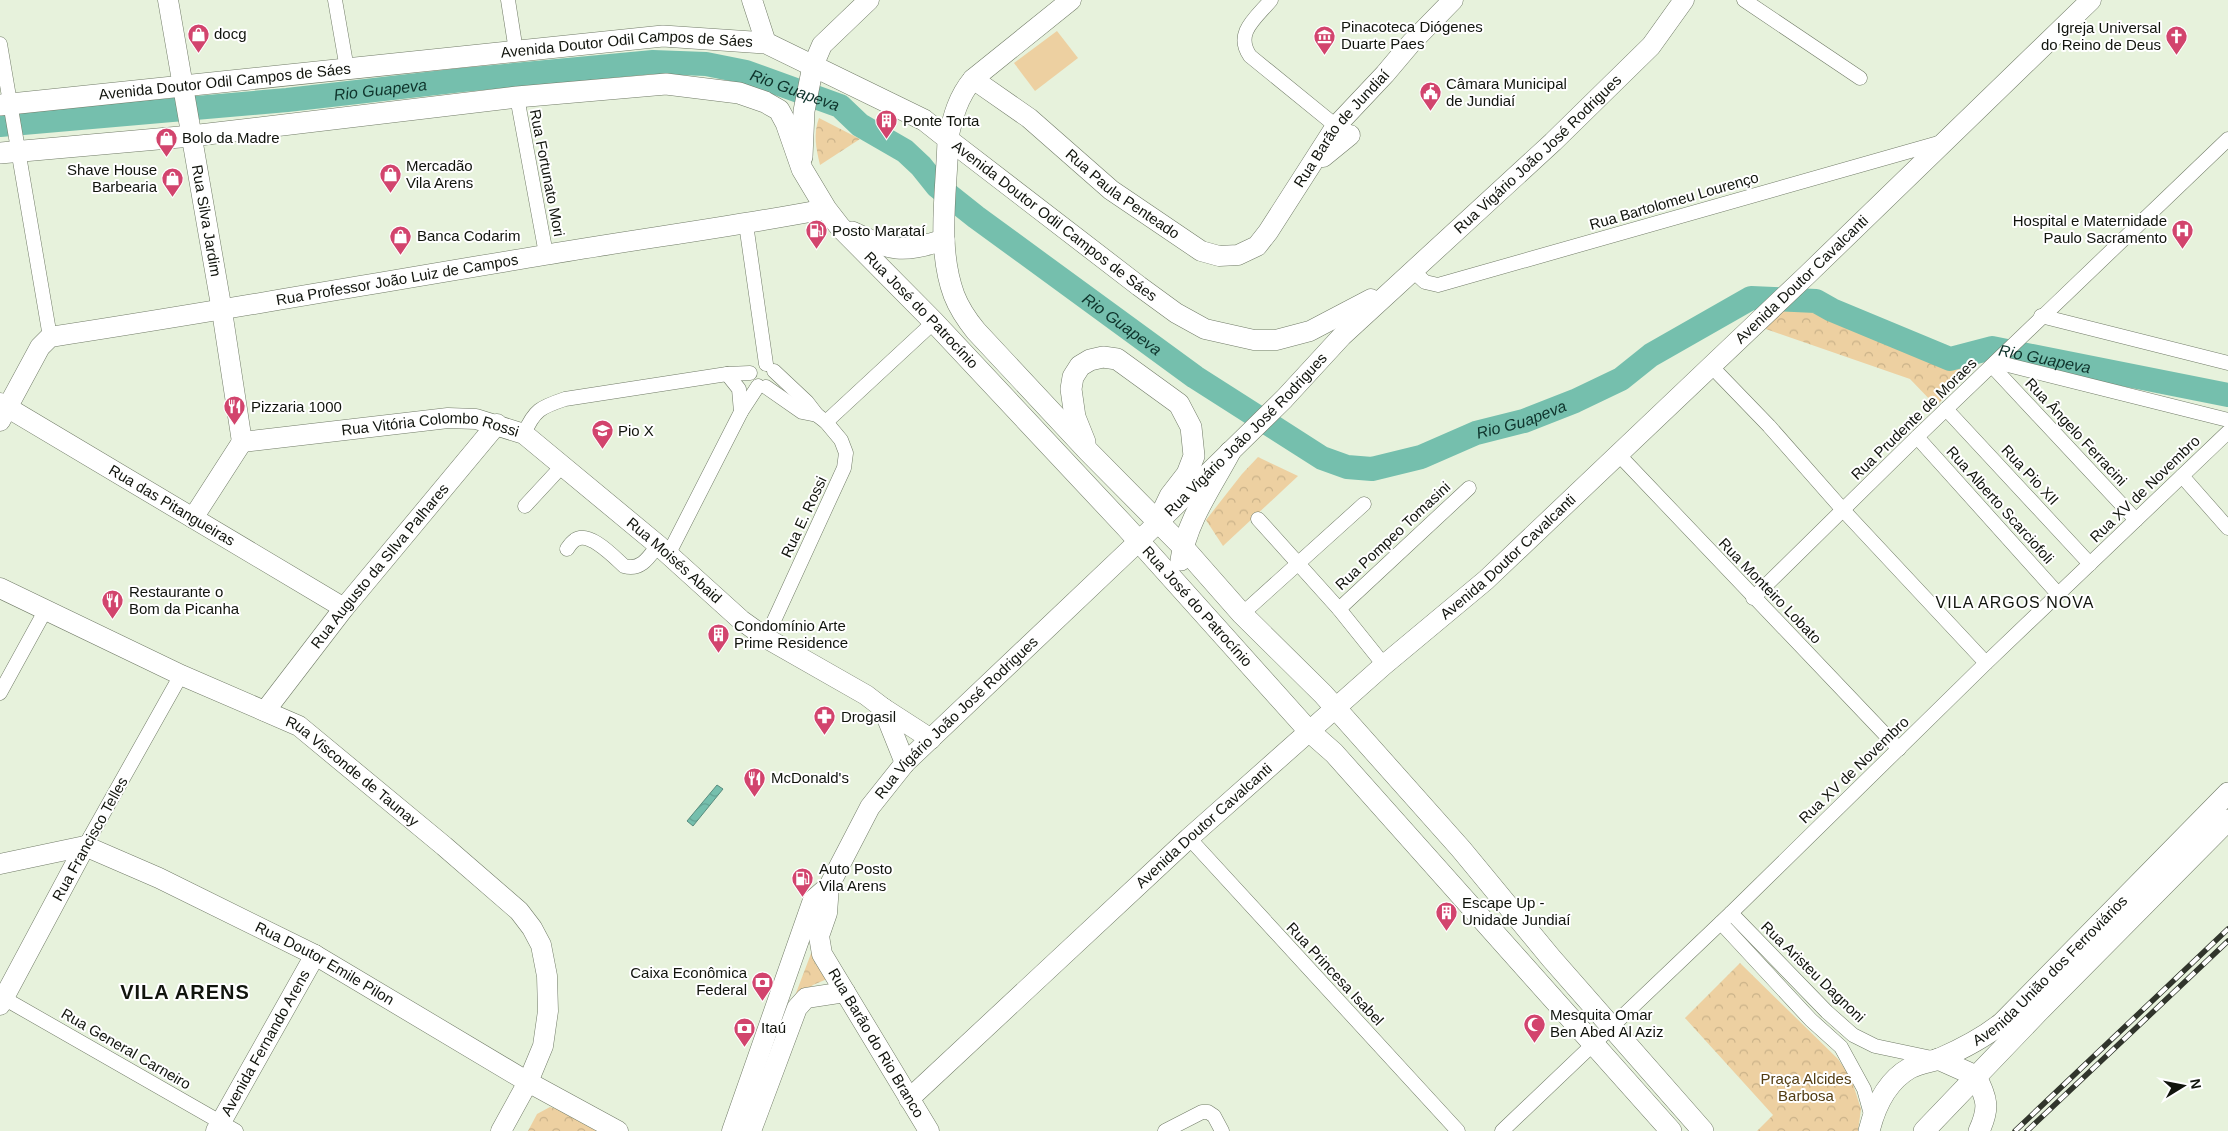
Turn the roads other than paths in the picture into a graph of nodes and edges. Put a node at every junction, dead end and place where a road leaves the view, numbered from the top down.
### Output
1 (168, 0) edge
2 (335, 0) edge
3 (508, 0) edge
4 (752, 0) edge
5 (869, 0) edge
6 (1071, 0) edge
7 (1271, 0) edge
8 (1453, 0) edge
9 (1684, 0) edge
10 (1744, 0) edge
11 (2091, 0) edge
12 (766, 43) junction
13 (0, 44) edge
14 (516, 51) junction
15 (347, 69) junction
16 (811, 71) junction
17 (1860, 78) dead end
18 (972, 79) junction
19 (183, 92) junction
20 (516, 97) junction
21 (7, 107) edge
22 (190, 127) junction
23 (1343, 131) junction
24 (2228, 140) edge
25 (1947, 141) junction
26 (948, 146) junction
27 (11, 149) edge
28 (802, 169) junction
29 (826, 209) junction
30 (1276, 218) joint
31 (746, 224) junction
32 (840, 227) junction
33 (944, 238) junction
34 (546, 254) junction
35 (1413, 272) junction
36 (1396, 285) junction
37 (222, 310) junction
38 (2042, 316) junction
39 (934, 322) junction
40 (50, 337) junction
41 (1997, 361) junction
42 (2228, 363) edge
43 (770, 367) junction
44 (1712, 367) junction
45 (750, 373) junction
46 (728, 374) junction
47 (762, 386) junction
48 (1946, 409) junction
49 (3, 410) edge
50 (741, 412) junction
51 (821, 418) junction
52 (2228, 420) edge
53 (497, 424) junction
54 (524, 434) junction
55 (2227, 435) edge
56 (1917, 437) junction
57 (242, 442) junction
58 (1088, 451) junction
59 (1230, 452) junction
60 (1619, 455) junction
61 (563, 465) junction
62 (2182, 476) junction
63 (1469, 488) dead end
64 (1364, 504) dead end
65 (525, 506) dead end
66 (1843, 510) junction
67 (193, 518) junction
68 (1258, 519) dead end
69 (2136, 520) junction
70 (1158, 522) junction
71 (2228, 528) edge
72 (1139, 541) junction
73 (1183, 547) junction
74 (567, 549) dead end
75 (664, 550) junction
76 (1297, 562) junction
77 (2090, 564) junction
78 (1177, 584) junction
79 (0, 588) edge
80 (2059, 594) junction
81 (1754, 598) junction
82 (344, 608) junction
83 (1339, 609) junction
84 (45, 611) junction
85 (1242, 614) junction
86 (766, 638) junction
87 (1986, 663) junction
88 (1384, 665) junction
89 (182, 675) junction
90 (0, 693) edge
91 (883, 708) junction
92 (1335, 708) junction
93 (265, 711) junction
94 (1309, 731) junction
95 (931, 739) junction
96 (1899, 749) junction
97 (906, 763) junction
98 (2228, 793) edge
99 (2228, 820) edge
100 (1189, 838) junction
101 (85, 846) junction
102 (5, 861) edge
103 (829, 886) junction
104 (1731, 913) junction
105 (1721, 923) junction
106 (315, 955) junction
107 (845, 992) junction
108 (1, 999) edge
109 (1611, 1028) junction
110 (873, 1038) junction
111 (1593, 1045) junction
112 (1938, 1059) junction
113 (1976, 1076) junction
114 (528, 1082) junction
115 (926, 1084) junction
116 (909, 1099) junction
117 (1870, 1124) edge
118 (225, 1128) edge
119 (501, 1131) edge
120 (618, 1131) edge
121 (732, 1131) edge
122 (751, 1131) edge
123 (929, 1131) edge
124 (1165, 1131) edge
125 (1222, 1131) edge
126 (1458, 1131) edge
127 (1502, 1131) edge
128 (1671, 1131) edge
129 (1703, 1131) edge
130 (1924, 1131) edge
131 (1979, 1131) edge

1 - 19 main road, Rua Silva Jardim
2 - 15 street
3 - 14 street
4 - 12 main road
5 - 16 main road
6 - 18 main road
7 - 23 street
8 - 23 main road, Rua Barão de Jundiaí
9 - 35 main road, Rua Vigário João José Rodrigues
10 - 17 street
11 - 25 main road, Avenida Doutor Cavalcanti
12 - 14 main road, Avenida Doutor Odil Campos de Sáes
12 - 16 main road, Avenida Doutor Odil Campos de Sáes
13 - 21 street
14 - 15 main road, Avenida Doutor Odil Campos de Sáes
15 - 19 main road, Avenida Doutor Odil Campos de Sáes
16 - 26 main road, Avenida Doutor Odil Campos de Sáes
16 - 28 main road
18 - 26 main road
18 - 30 main road, Rua Paula Penteado
19 - 21 main road, Avenida Doutor Odil Campos de Sáes
19 - 22 main road, Rua Silva Jardim
20 - 22 main road
20 - 28 main road
20 - 34 street, Rua Fortunato Mori
21 - 27 street
22 - 27 main road
22 - 37 main road, Rua Silva Jardim
23 - 30 main road, Rua Barão de Jundiaí
24 - 38 street, Rua Prudente de Moraes
25 - 35 street, Rua Bartolomeu Lourenço
25 - 44 main road, Avenida Doutor Cavalcanti
26 - 33 main road, Rua José do Patrocínio
26 - 36 main road, Avenida Doutor Odil Campos de Sáes
27 - 40 street
28 - 29 main road, Rua José do Patrocínio
29 - 31 main road, Rua Professor João Luiz de Campos
29 - 32 main road, Rua José do Patrocínio
31 - 34 main road, Rua Professor João Luiz de Campos
31 - 43 street
32 - 33 main road
32 - 39 main road, Rua José do Patrocínio
33 - 58 main road, Rua José do Patrocínio
34 - 37 main road, Rua Professor João Luiz de Campos
35 - 36 main road, Rua Vigário João José Rodrigues
36 - 59 main road, Rua Vigário João José Rodrigues
37 - 40 main road, Rua Professor João Luiz de Campos
37 - 57 main road, Rua Silva Jardim
38 - 41 street, Rua Prudente de Moraes
38 - 42 street
39 - 51 street
39 - 72 main road, Rua José do Patrocínio
40 - 49 main road
41 - 48 street, Rua Prudente de Moraes
41 - 52 street
41 - 69 street, Rua Ângelo Ferracini
43 - 45 street
43 - 47 street
43 - 51 street, Rua E. Rossi
44 - 60 main road, Avenida Doutor Cavalcanti
44 - 66 street
45 - 46 street, Rua Vitória Colombo Rossi
45 - 47 street
46 - 50 street
46 - 54 street, Rua Vitória Colombo Rossi
47 - 50 street
47 - 51 street, Rua E. Rossi
48 - 56 street, Rua Prudente de Moraes
48 - 77 street, Rua Pio XII
49 - 67 main road, Rua das Pitangueiras
50 - 75 street
51 - 86 street, Rua E. Rossi
53 - 54 main road, Rua Vitória Colombo Rossi
53 - 57 main road, Rua Vitória Colombo Rossi
53 - 82 main road, Rua Augusto da SIlva Palhares
54 - 61 main road, Rua Moisés Abaid
55 - 62 street, Rua XV de Novembro
56 - 66 street, Rua Prudente de Moraes
56 - 80 street, Rua Alberto Scarciofoli
57 - 67 main road
58 - 70 main road, Rua José do Patrocínio
58 - 70 main road
59 - 70 main road, Rua Vigário João José Rodrigues
59 - 73 main road
60 - 81 street, Rua Monteiro Lobato
60 - 88 main road, Avenida Doutor Cavalcanti
61 - 65 street
61 - 75 main road, Rua Moisés Abaid
62 - 69 street, Rua XV de Novembro
62 - 71 street
63 - 83 street, Rua Pompeo Tomasini
64 - 76 street
66 - 81 street, Rua Prudente de Moraes
66 - 87 street
67 - 82 main road, Rua das Pitangueiras
68 - 76 street
69 - 77 street, Rua XV de Novembro
70 - 72 main road, Rua Vigário João José Rodrigues
70 - 73 main road, Rua José do Patrocínio
72 - 78 main road, Rua José do Patrocínio
72 - 95 main road, Rua Vigário João José Rodrigues
73 - 78 main road
73 - 85 main road, Rua José do Patrocínio
74 - 75 street
75 - 86 main road, Rua Moisés Abaid
76 - 83 street
76 - 85 street
77 - 80 street, Rua XV de Novembro
78 - 94 main road, Rua José do Patrocínio
79 - 84 main road, Rua Visconde de Taunay
80 - 87 street, Rua XV de Novembro
81 - 96 street, Rua Monteiro Lobato
82 - 93 main road, Rua Augusto da SIlva Palhares
83 - 88 street
84 - 89 main road, Rua Visconde de Taunay
84 - 90 street
85 - 92 main road, Rua José do Patrocínio
86 - 91 main road, Rua Moisés Abaid
87 - 96 street, Rua XV de Novembro
88 - 92 main road, Avenida Doutor Cavalcanti
89 - 93 main road, Rua Visconde de Taunay
89 - 101 street, Rua Francisco Telles
91 - 95 main road, Rua Moisés Abaid
91 - 97 main road
92 - 94 main road, Avenida Doutor Cavalcanti
92 - 109 main road, Rua José do Patrocínio
93 - 114 main road, Rua Visconde de Taunay
94 - 100 main road, Avenida Doutor Cavalcanti
94 - 111 main road, Rua José do Patrocínio
95 - 97 main road, Rua Vigário João José Rodrigues
96 - 104 street, Rua XV de Novembro
97 - 103 main road, Rua Vigário João José Rodrigues
98 - 112 main road, Avenida União dos Ferroviários
99 - 113 main road, Avenida União dos Ferroviários
100 - 115 main road, Avenida Doutor Cavalcanti
100 - 126 street, Rua Princesa Isabel
101 - 102 main road
101 - 106 main road, Rua Doutor Emile Pilon
101 - 108 main road, Rua Francisco Telles
103 - 107 main road, Rua Barão do Rio Branco
103 - 121 main road
104 - 105 street, Rua XV de Novembro
104 - 112 street, Rua Aristeu Dagnoni
105 - 109 street, Rua XV de Novembro
105 - 117 street, Rua Aristeu Dagnoni
106 - 114 main road, Rua Doutor Emile Pilon
106 - 118 main road, Avenida Fernando Arens
107 - 110 main road, Rua Barão do Rio Branco
107 - 122 main road
108 - 118 street, Rua General Carneiro
109 - 111 street, Rua XV de Novembro
109 - 129 main road, Rua José do Patrocínio
110 - 115 main road
110 - 116 main road, Rua Barão do Rio Branco
111 - 127 street, Rua XV de Novembro
111 - 128 main road, Rua José do Patrocínio
112 - 113 main road
112 - 117 main road, Avenida União dos Ferroviários
113 - 130 main road, Avenida União dos Ferroviários
113 - 131 main road
114 - 119 main road, Rua Visconde de Taunay
114 - 120 main road, Rua Doutor Emile Pilon
115 - 116 main road, Avenida Doutor Cavalcanti
116 - 123 main road, Rua Barão do Rio Branco
124 - 125 street

